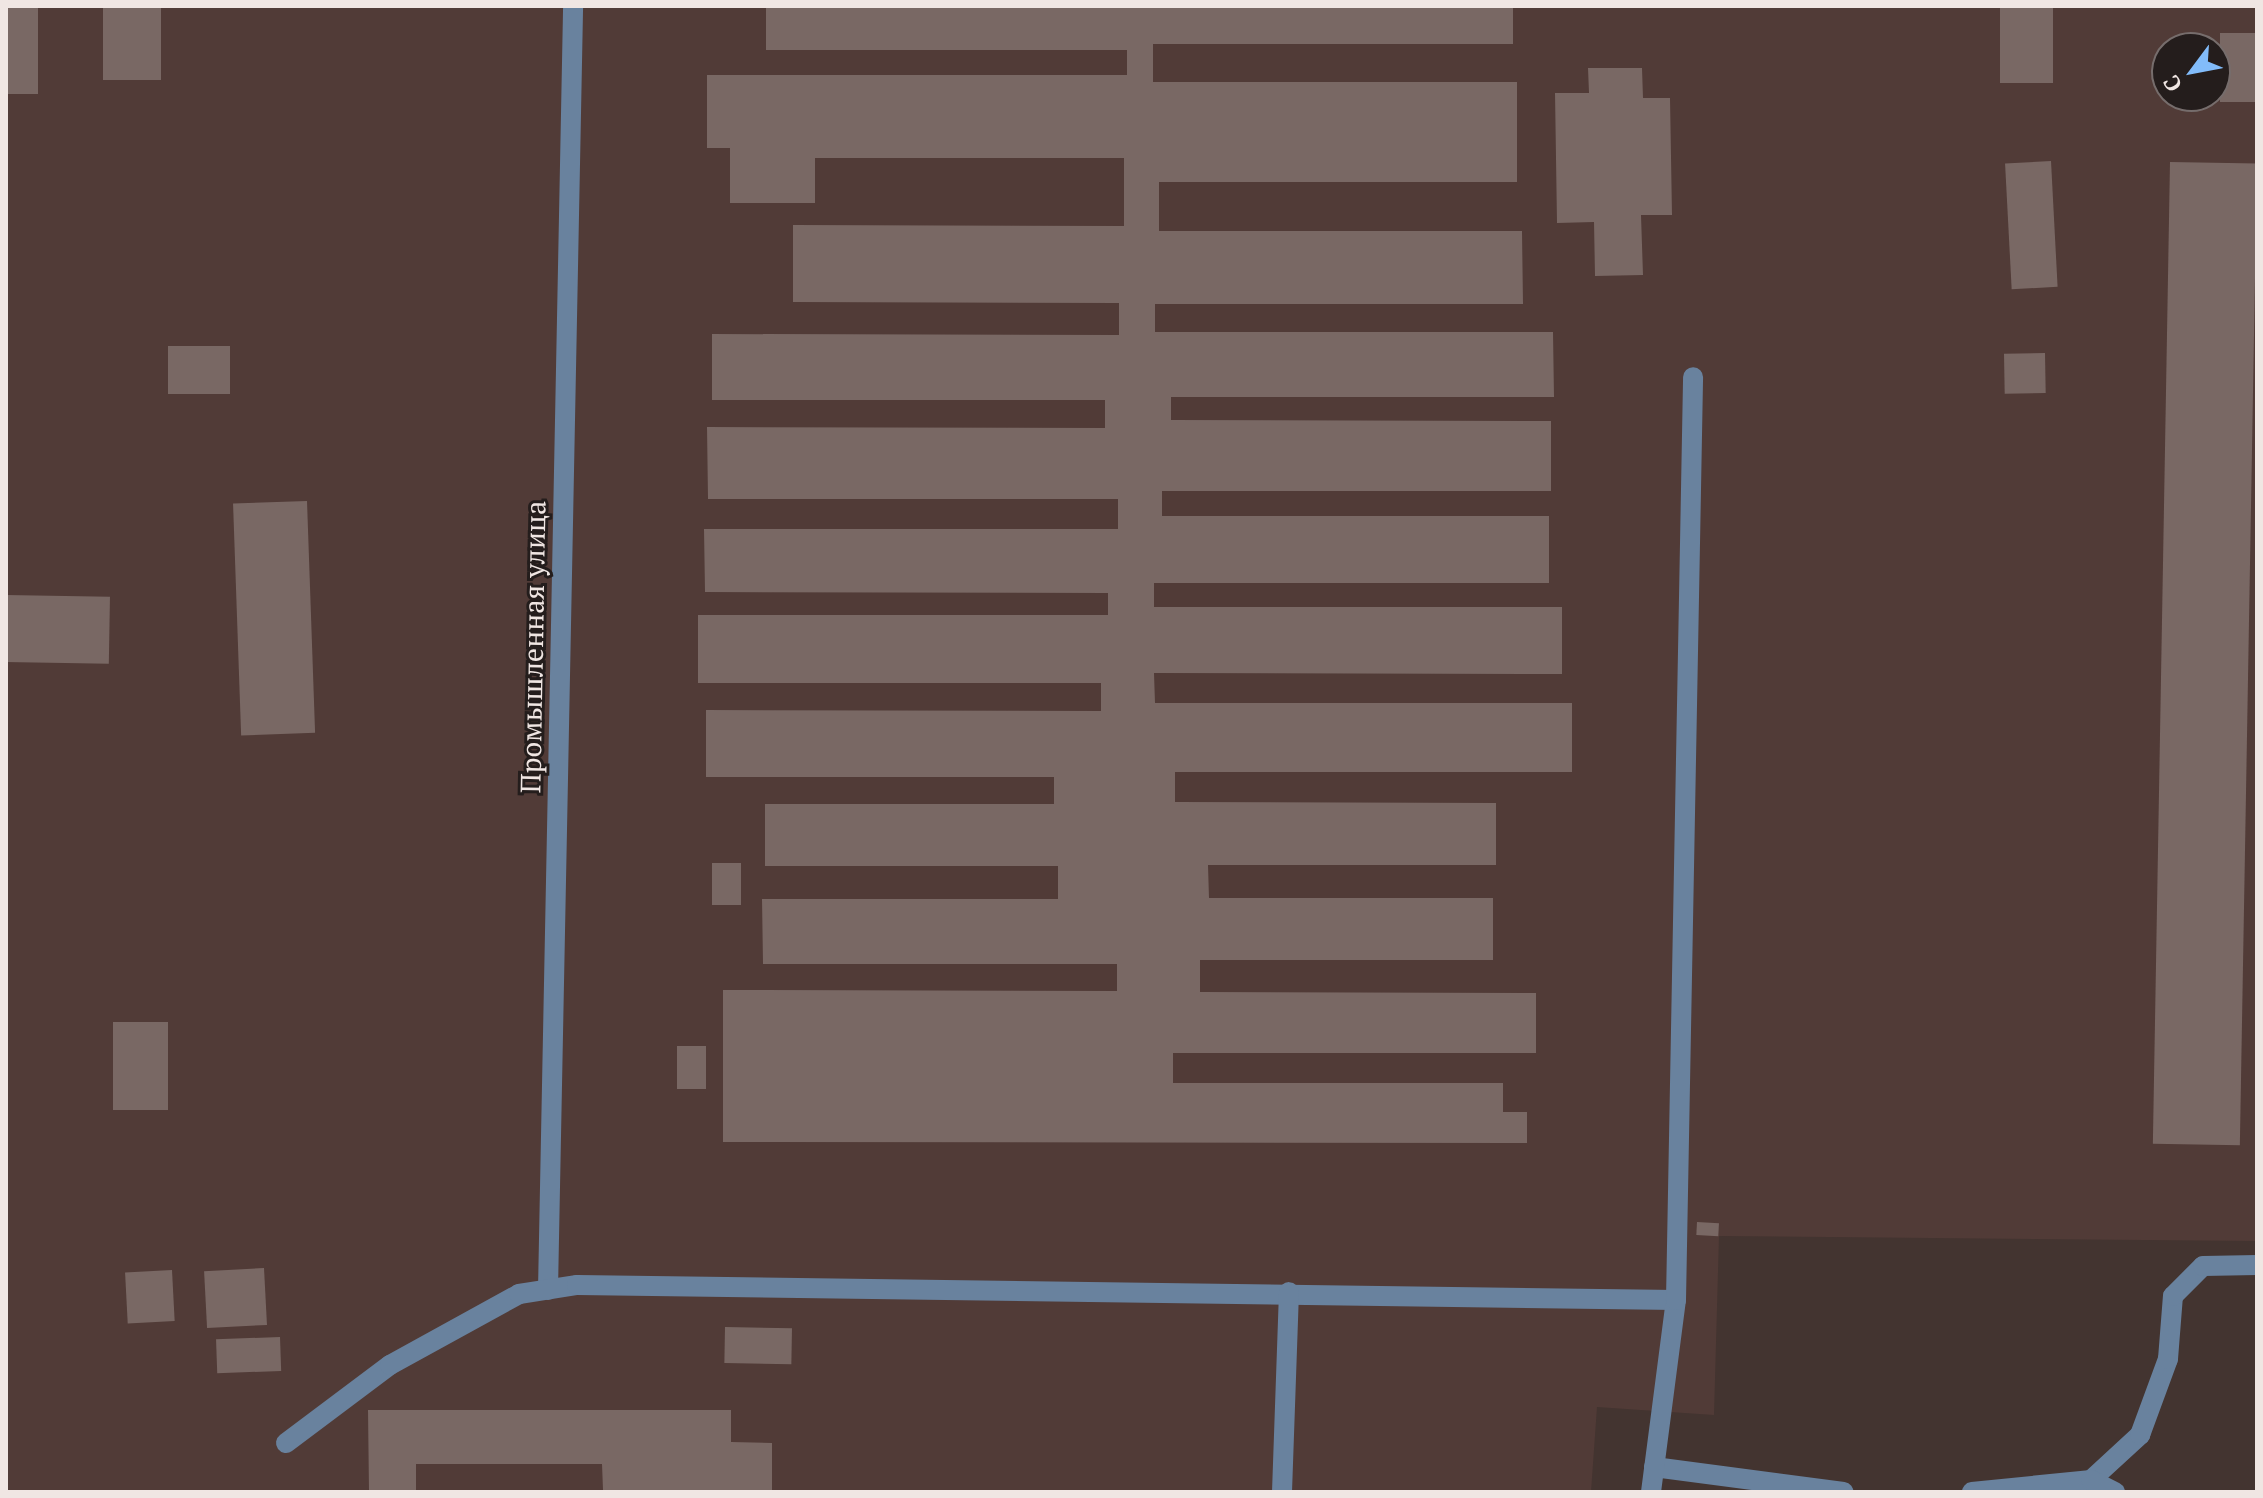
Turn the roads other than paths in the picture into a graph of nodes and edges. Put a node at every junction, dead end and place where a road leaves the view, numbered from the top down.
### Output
1 (573, 6) edge
2 (1693, 377) dead end
3 (2257, 1265) edge
4 (548, 1290) junction
5 (1289, 1292) junction
6 (1676, 1300) junction
7 (286, 1443) dead end
8 (1654, 1467) junction
9 (2091, 1480) junction
10 (1282, 1492) edge
11 (1651, 1492) edge
12 (1843, 1492) edge
13 (1972, 1492) edge
14 (2115, 1492) edge

1 - 4 street, Промышленная улица
2 - 6 street
3 - 9 street
4 - 5 street
4 - 7 street
5 - 6 street
5 - 10 street
6 - 8 street
8 - 11 street
8 - 12 street
9 - 13 street
9 - 14 street

